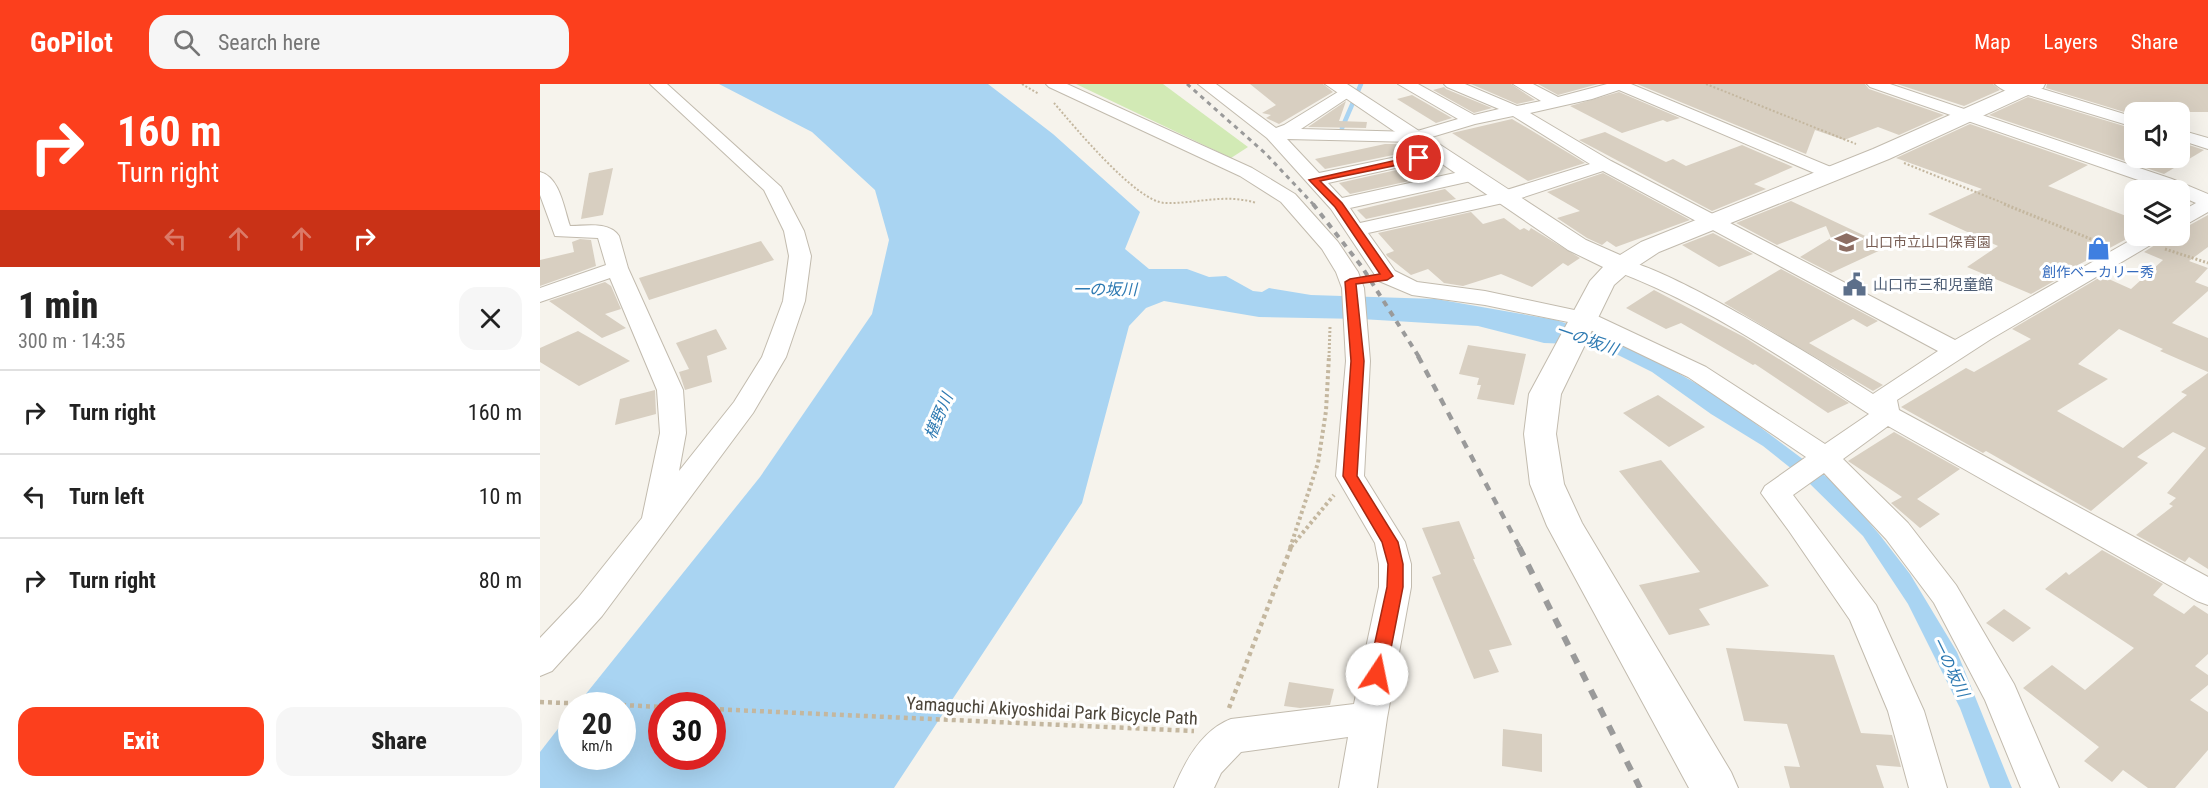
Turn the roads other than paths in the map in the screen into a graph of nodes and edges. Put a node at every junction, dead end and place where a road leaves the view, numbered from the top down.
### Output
1 (658, 84) edge
2 (1206, 84) edge
3 (1406, 84) edge
4 (1452, 84) edge
5 (1521, 84) edge
6 (1560, 84) edge
7 (1875, 84) edge
8 (2003, 84) edge
9 (1613, 85) edge
10 (1340, 88) edge
11 (2028, 88) edge
12 (1051, 95) edge
13 (1586, 96) junction
14 (1554, 101) junction
15 (1514, 110) junction
16 (1966, 116) junction
17 (2124, 119) edge
18 (1472, 120) junction
19 (1273, 134) junction
20 (1370, 136) junction
21 (1415, 136) junction
22 (2190, 138) edge
23 (2208, 144) edge
24 (1440, 153) junction
25 (1292, 157) junction
26 (1605, 165) junction
27 (1833, 174) junction
28 (1473, 175) junction
29 (1314, 180) junction
30 (542, 183) edge
31 (1505, 197) junction
32 (2208, 203) edge
33 (1338, 205) junction
34 (2190, 214) edge
35 (1712, 222) junction
36 (1354, 230) junction
37 (2134, 246) edge
38 (1621, 265) junction
39 (617, 268) junction
40 (1387, 276) junction
41 (1352, 285) junction
42 (540, 295) edge
43 (1584, 321) junction
44 (1955, 350) junction
45 (1887, 414) junction
46 (1822, 459) junction
47 (654, 523) junction
48 (2208, 592) edge
49 (540, 661) edge
50 (1369, 718) junction
51 (1193, 788) edge
52 (1358, 788) edge
53 (1714, 788) edge
54 (1928, 788) edge
55 (2040, 788) edge

1 - 47 street
2 - 19 street
3 - 18 street
4 - 15 street
5 - 14 street
6 - 13 street
7 - 16 street
8 - 11 street
9 - 13 street
9 - 27 street
10 - 19 street
10 - 21 street
11 - 16 street
11 - 17 street
12 - 41 street
13 - 14 street
14 - 15 street
15 - 18 street
15 - 26 street
16 - 27 street
16 - 32 street
18 - 21 street
19 - 20 street
19 - 25 street
20 - 21 street
20 - 25 street
21 - 24 street
22 - 23 street
24 - 28 street
24 - 29 street
25 - 29 street
26 - 31 street
26 - 35 street
27 - 35 street
28 - 31 street
28 - 33 street
29 - 33 street
30 - 39 street
31 - 36 street
31 - 38 street
32 - 34 street
33 - 36 street
35 - 38 street
35 - 44 street
36 - 40 street
37 - 44 street
38 - 43 street
38 - 45 street
39 - 42 street
39 - 47 street
40 - 41 street
40 - 43 street
41 - 50 street
43 - 46 street
43 - 53 street
44 - 45 street
45 - 46 street
45 - 48 street
46 - 54 street
46 - 55 street
47 - 49 street
50 - 51 street
50 - 52 street

